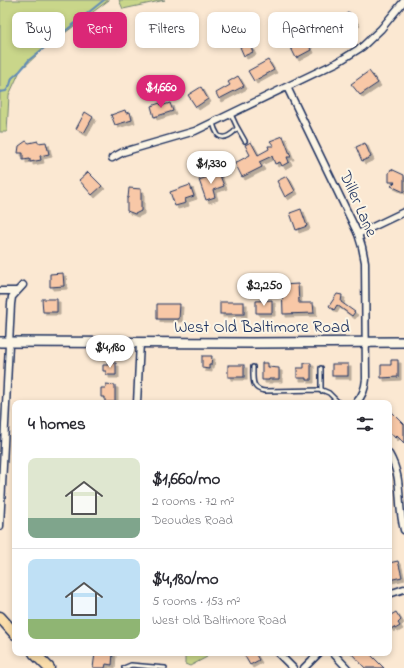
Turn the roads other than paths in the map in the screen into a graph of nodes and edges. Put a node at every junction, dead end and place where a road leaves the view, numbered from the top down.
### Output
1 (404, 1) edge
2 (287, 87) junction
3 (231, 114) junction
4 (212, 122) junction
5 (237, 128) junction
6 (245, 141) dead end
7 (112, 158) dead end
8 (404, 212) edge
9 (358, 234) junction
10 (23, 285) dead end
11 (0, 291) edge
12 (16, 291) junction
13 (5, 342) edge
14 (140, 342) junction
15 (366, 342) junction
16 (404, 342) edge
17 (253, 367) dead end
18 (321, 368) dead end
19 (321, 390) junction
20 (3, 391) edge
21 (137, 400) edge
22 (336, 400) edge
23 (358, 400) edge
24 (392, 458) edge
25 (1, 475) edge
26 (0, 526) edge
27 (404, 530) edge
28 (404, 589) edge
29 (392, 593) edge
30 (0, 617) edge
31 (12, 631) edge
32 (37, 656) edge
33 (281, 656) edge
34 (316, 656) edge
35 (336, 656) edge
36 (49, 668) edge
37 (124, 668) edge
38 (165, 668) edge
39 (293, 668) edge
40 (304, 668) edge
41 (347, 668) edge

1 - 2 street
2 - 3 street
2 - 9 street, Diller Lane
3 - 4 street
3 - 5 lane
4 - 5 lane
4 - 7 street
5 - 6 lane
8 - 9 street
9 - 15 street, Diller Lane
10 - 12 street
11 - 12 street
12 - 13 street
13 - 14 street, West Old Baltimore Road
13 - 20 street
14 - 15 street, West Old Baltimore Road
14 - 21 street
15 - 16 street, West Old Baltimore Road
15 - 23 street, Diller Lane
17 - 19 lane
18 - 19 lane
19 - 22 lane
20 - 25 street
24 - 27 street
25 - 26 street
28 - 29 street
30 - 31 main road
32 - 36 main road
33 - 39 street
34 - 40 street
35 - 41 street
37 - 38 lane

